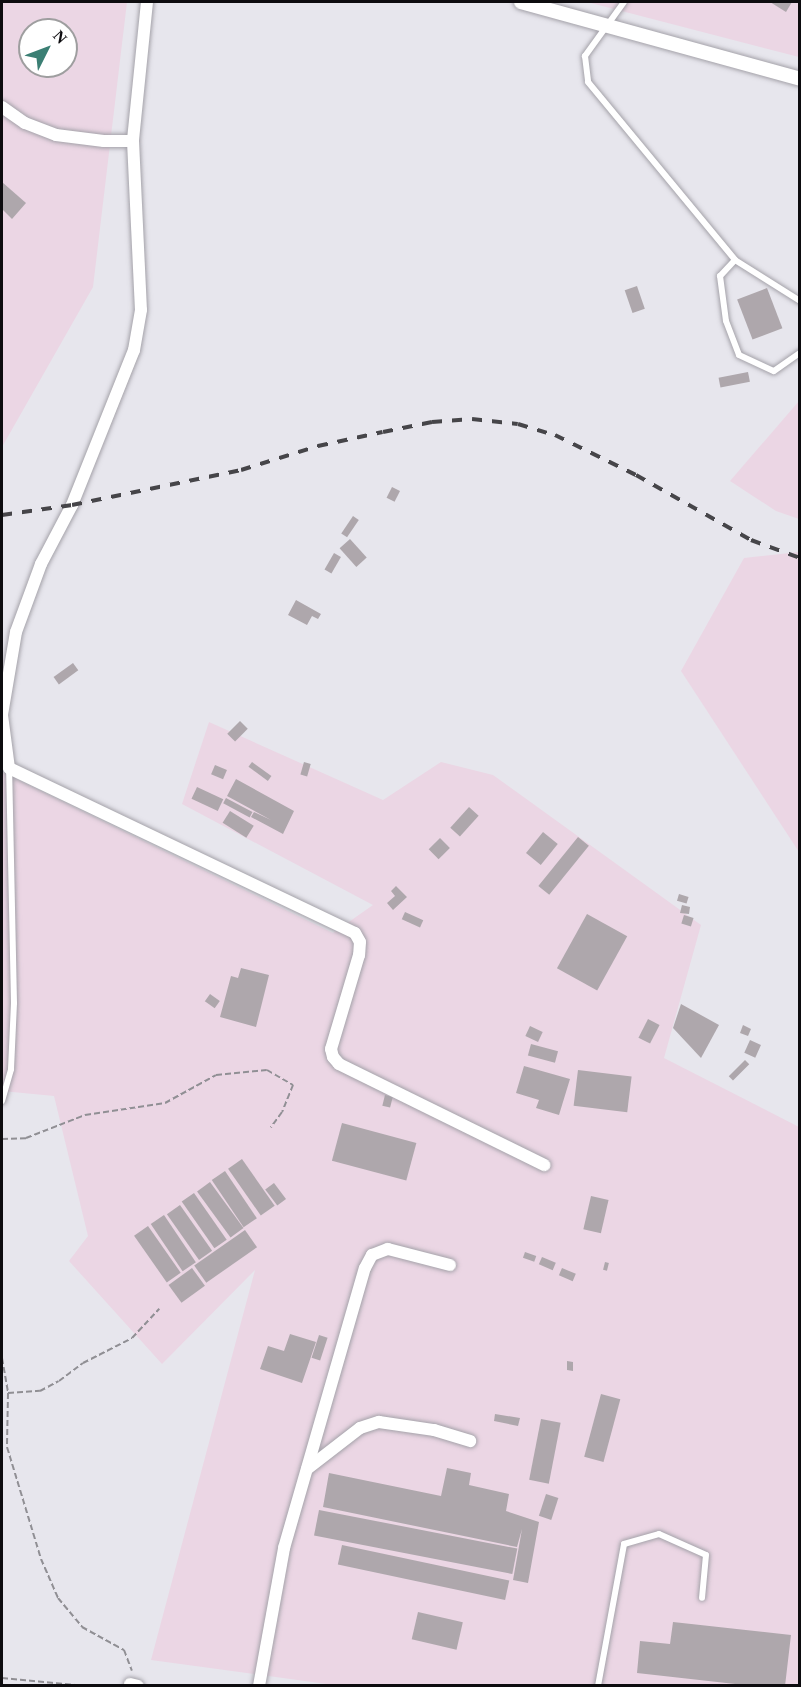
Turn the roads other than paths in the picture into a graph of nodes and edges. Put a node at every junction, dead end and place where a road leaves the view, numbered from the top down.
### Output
1 (147, 2) edge
2 (521, 2) edge
3 (624, 2) edge
4 (605, 25) junction
5 (800, 79) edge
6 (2, 107) edge
7 (133, 141) junction
8 (735, 260) junction
9 (800, 301) edge
10 (800, 353) edge
11 (4, 683) edge
12 (9, 768) junction
13 (2, 1101) edge
14 (544, 1165) dead end
15 (450, 1265) dead end
16 (470, 1442) dead end
17 (307, 1468) junction
18 (702, 1598) dead end
19 (259, 1686) edge
20 (598, 1686) edge

1 - 7 street
2 - 4 street
3 - 4 lane
4 - 5 street
4 - 8 lane
6 - 7 street
7 - 11 street
8 - 9 lane
8 - 10 lane
11 - 12 street
12 - 13 lane
12 - 14 street
15 - 17 street
16 - 17 street
17 - 19 street
18 - 20 lane

